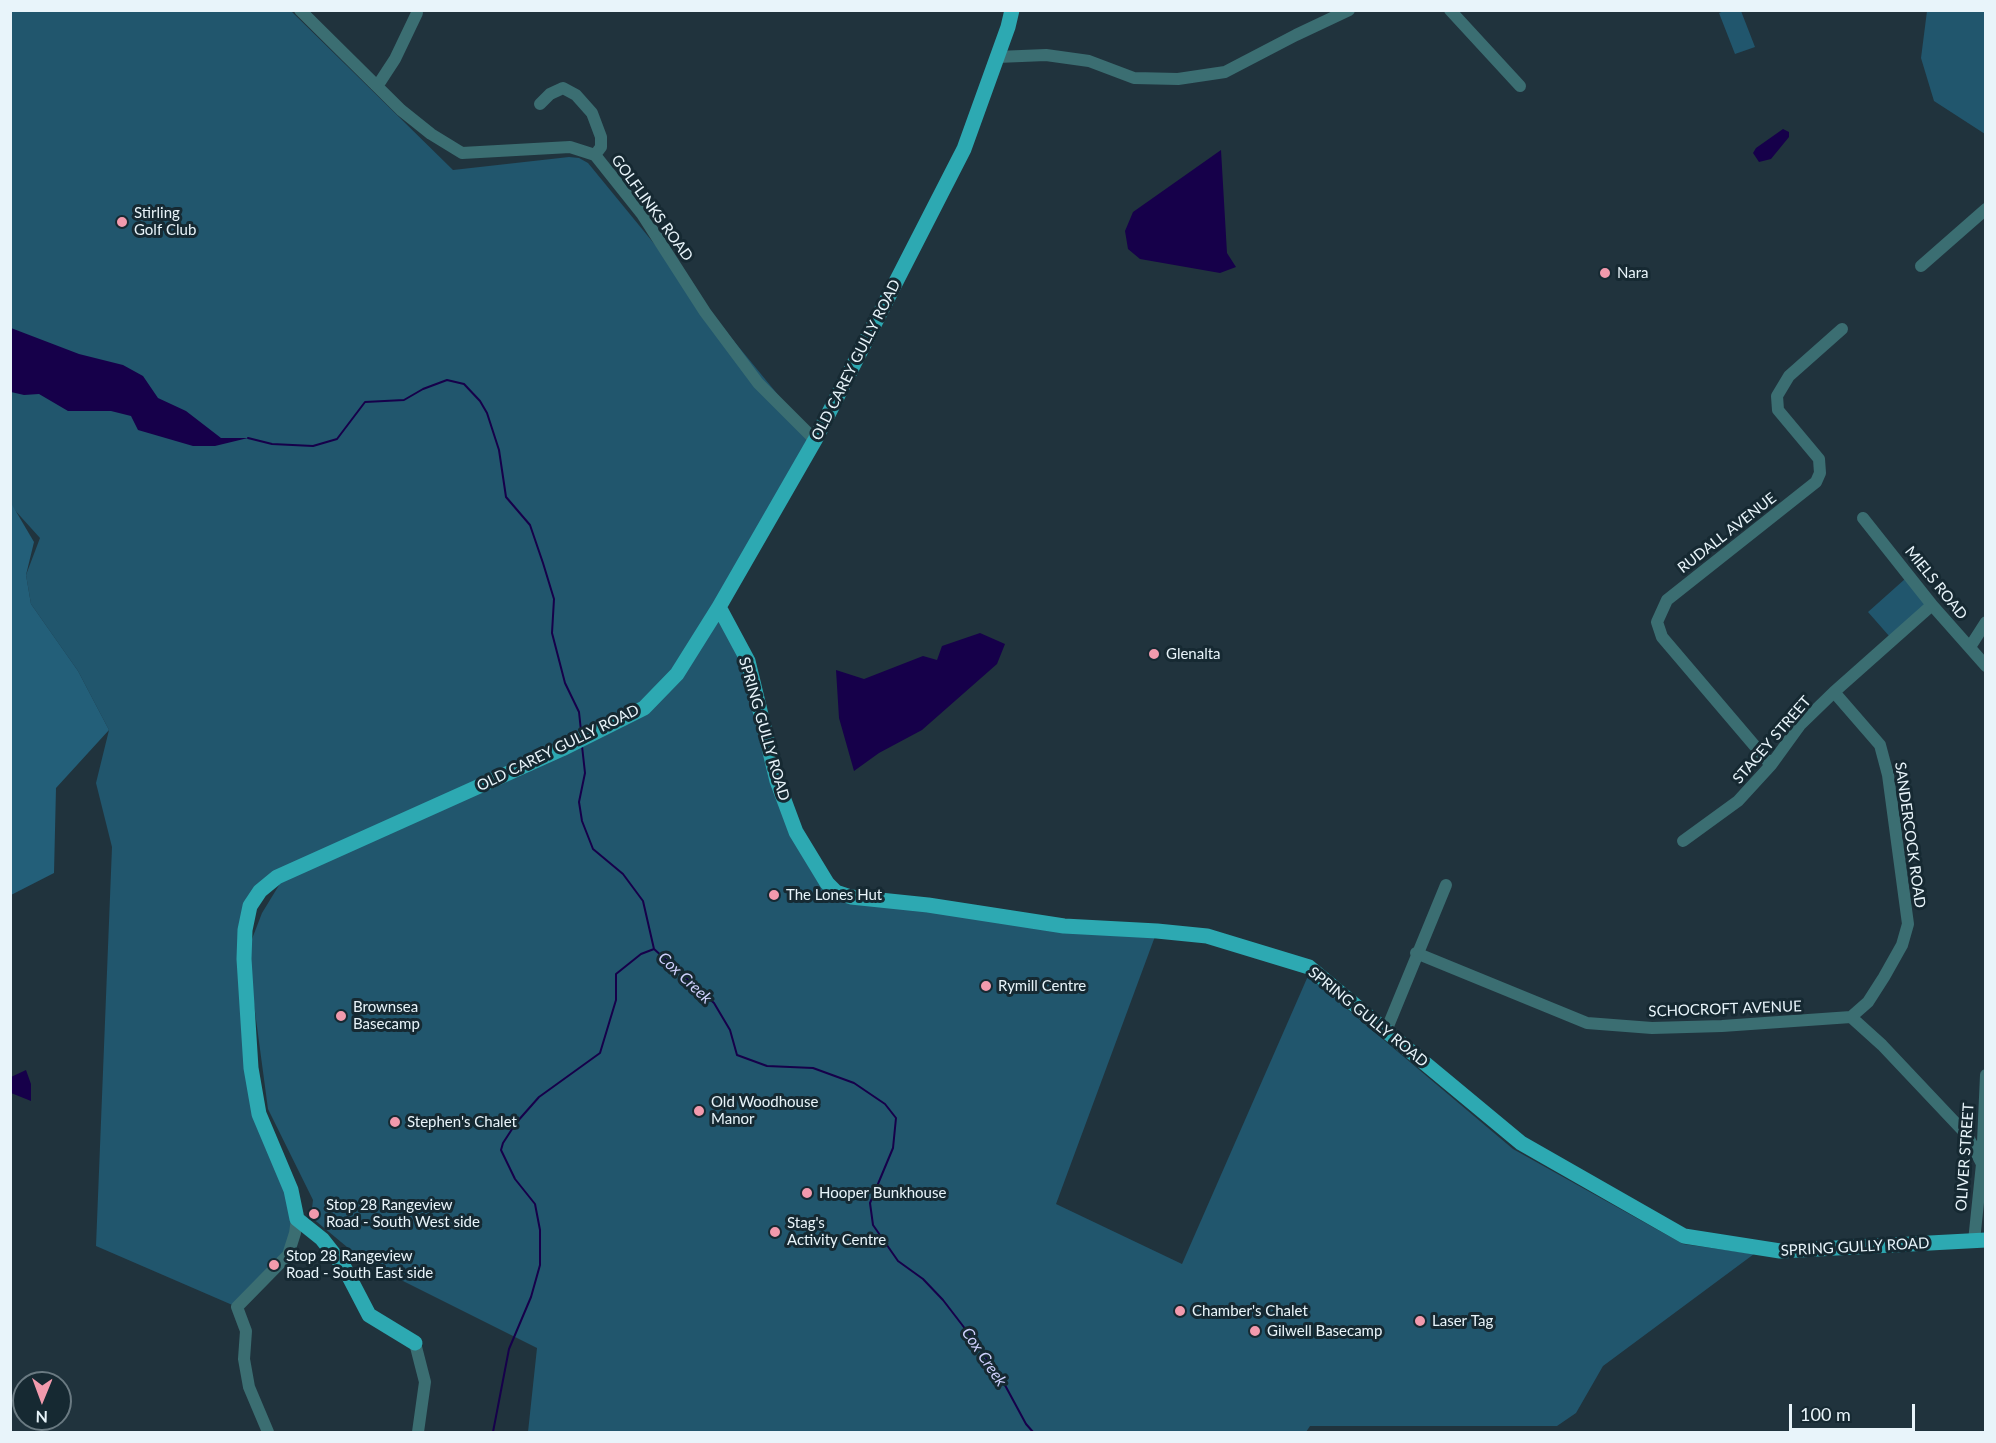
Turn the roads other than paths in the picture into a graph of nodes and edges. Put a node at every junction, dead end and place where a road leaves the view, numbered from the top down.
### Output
1 (300, 10) edge
2 (1012, 10) edge
3 (1349, 10) edge
4 (1450, 10) edge
5 (417, 13) dead end
6 (997, 57) junction
7 (378, 86) junction
8 (1520, 86) dead end
9 (540, 104) dead end
10 (595, 155) junction
11 (1986, 209) edge
12 (1921, 266) dead end
13 (1842, 329) dead end
14 (815, 440) junction
15 (1863, 518) dead end
16 (1932, 604) junction
17 (719, 607) junction
18 (1986, 622) edge
19 (1970, 647) junction
20 (1986, 666) edge
21 (1834, 692) junction
22 (1771, 765) junction
23 (1683, 841) dead end
24 (1446, 885) dead end
25 (1416, 953) junction
26 (1851, 1017) junction
27 (1386, 1031) junction
28 (1986, 1075) edge
29 (1982, 1164) junction
30 (297, 1219) junction
31 (1980, 1241) edge
32 (415, 1343) joint
33 (268, 1432) edge
34 (418, 1432) edge

1 - 7 street, GOLFLINKS ROAD
2 - 6 main road, OLD CAREY GULLY ROAD
3 - 6 street
4 - 8 street
5 - 7 street
6 - 14 main road, OLD CAREY GULLY ROAD
7 - 10 street, GOLFLINKS ROAD
9 - 10 street
10 - 14 street, GOLFLINKS ROAD
11 - 12 street
13 - 22 street, RUDALL AVENUE
14 - 17 main road, OLD CAREY GULLY ROAD
15 - 16 street, MIELS ROAD
16 - 19 street, MIELS ROAD
16 - 21 street, STACEY STREET
17 - 27 main road, SPRING GULLY ROAD
17 - 30 main road, OLD CAREY GULLY ROAD
18 - 19 street
19 - 20 street, MIELS ROAD
21 - 22 street, STACEY STREET
21 - 26 street, SANDERCOCK ROAD
22 - 23 street, STACEY STREET
24 - 25 street
25 - 26 street, SCHOCROFT AVENUE
25 - 27 street
26 - 29 street
27 - 31 main road, SPRING GULLY ROAD
28 - 29 street, OLIVER STREET
29 - 31 street, OLIVER STREET
30 - 32 main road
30 - 33 street
32 - 34 street

